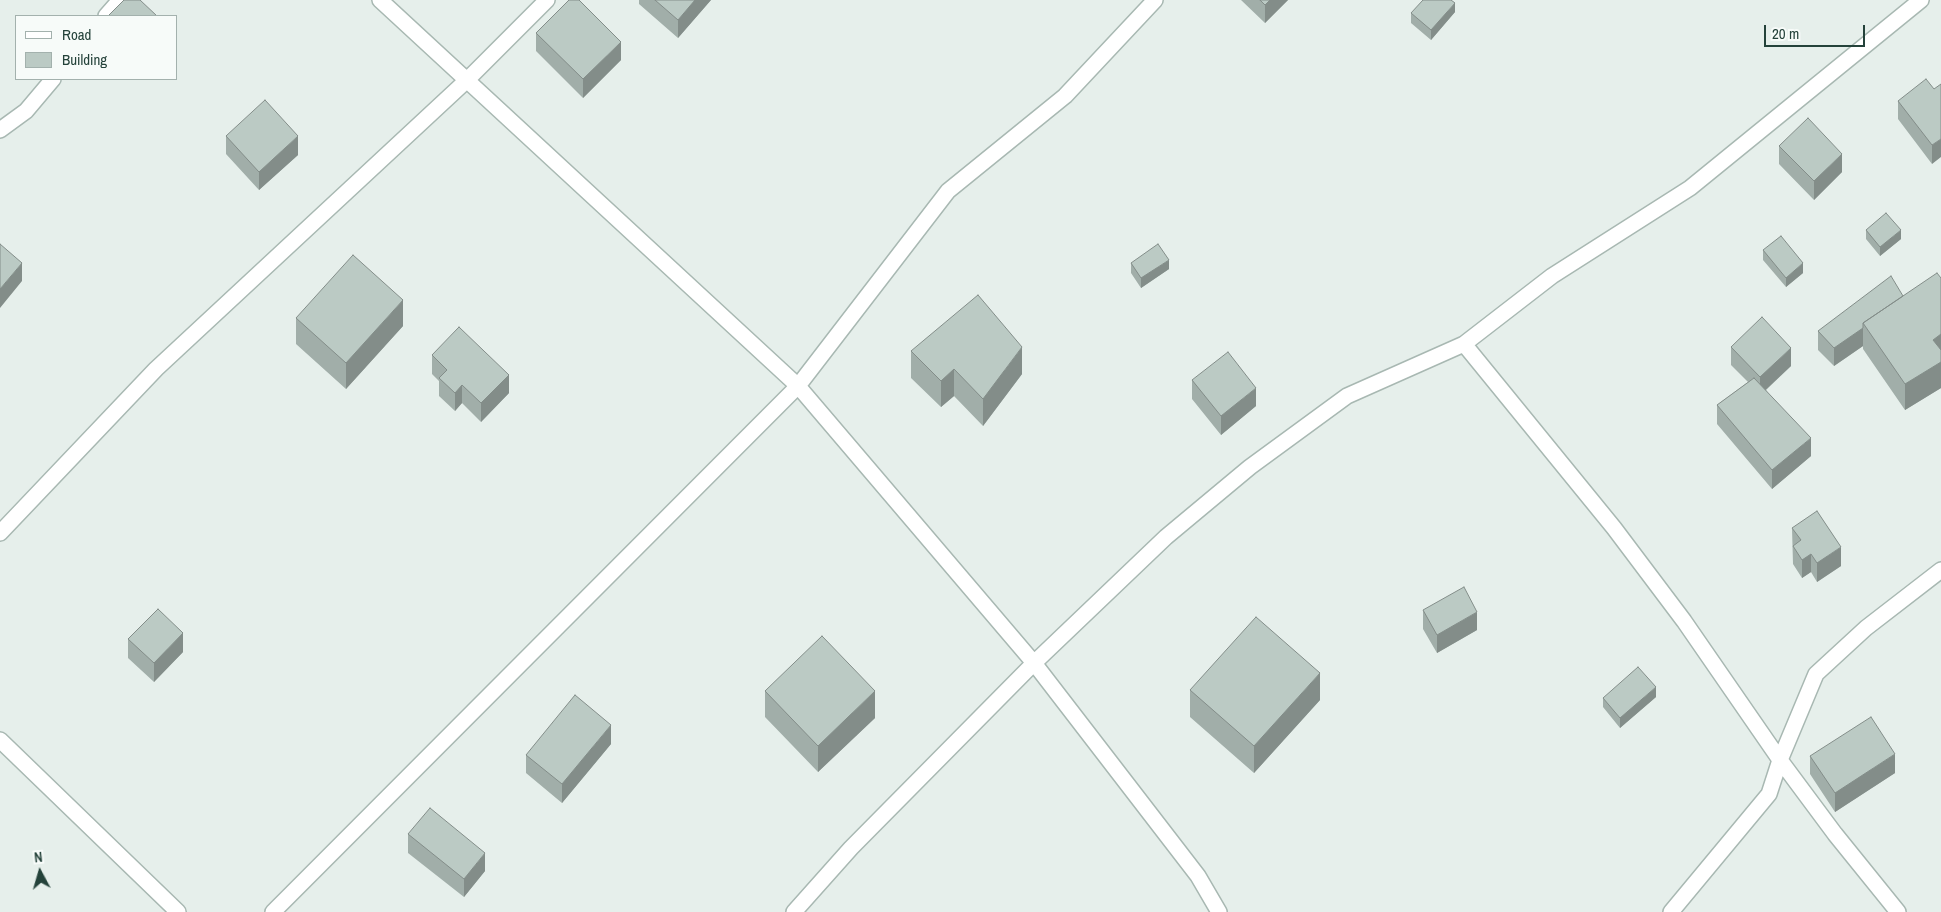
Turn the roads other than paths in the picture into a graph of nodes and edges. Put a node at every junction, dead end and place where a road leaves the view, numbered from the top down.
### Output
1 (120, 0) edge
2 (380, 0) edge
3 (547, 0) edge
4 (1155, 0) edge
5 (1921, 0) edge
6 (107, 15) edge
7 (52, 80) edge
8 (466, 81) junction
9 (0, 130) edge
10 (1464, 344) junction
11 (798, 386) junction
12 (0, 533) edge
13 (1941, 570) edge
14 (1034, 663) junction
15 (0, 740) edge
16 (1780, 760) junction
17 (178, 912) edge
18 (273, 912) edge
19 (794, 912) edge
20 (1219, 912) edge
21 (1671, 912) edge
22 (1898, 912) edge

1 - 6 street
2 - 8 street
3 - 8 street
4 - 11 street
5 - 10 street
7 - 9 street
8 - 11 street
8 - 12 street
10 - 14 street
10 - 16 street
11 - 14 street
11 - 18 street
13 - 16 street
14 - 19 street
14 - 20 street
15 - 17 street
16 - 21 street
16 - 22 street

